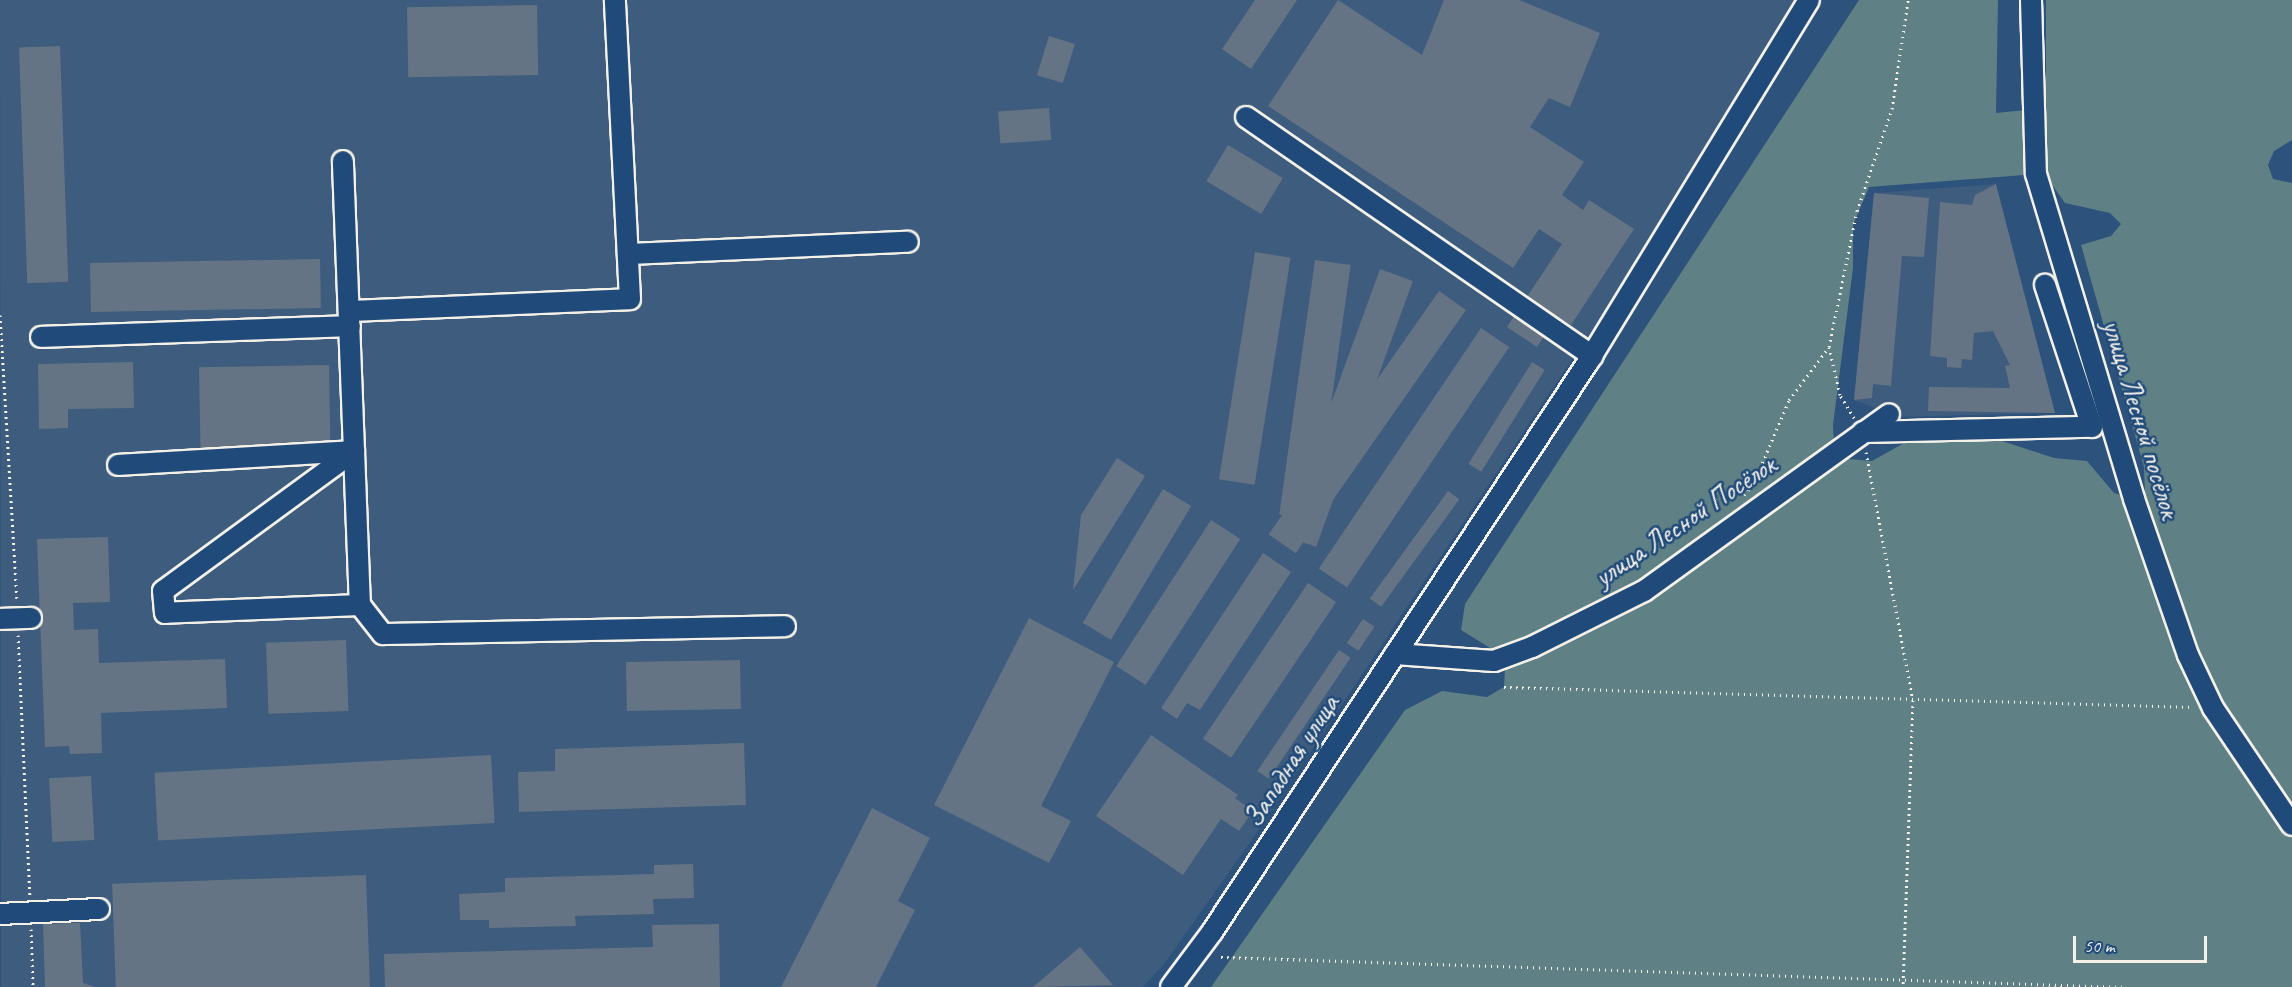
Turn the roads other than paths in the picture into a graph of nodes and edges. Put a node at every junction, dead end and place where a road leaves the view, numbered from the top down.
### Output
1 (615, 0) edge
2 (1809, 0) edge
3 (2031, 0) edge
4 (1246, 117) dead end
5 (343, 161) dead end
6 (908, 242) dead end
7 (628, 254) junction
8 (2045, 285) dead end
9 (349, 319) junction
10 (42, 337) dead end
11 (1592, 356) junction
12 (1889, 414) dead end
13 (2092, 427) junction
14 (2113, 427) junction
15 (1863, 432) junction
16 (354, 452) junction
17 (118, 465) dead end
18 (360, 604) junction
19 (785, 626) dead end
20 (1395, 654) junction
21 (2292, 825) edge
22 (99, 909) dead end
23 (0, 914) edge
24 (1171, 987) edge

1 - 7 street
2 - 11 street, Западная улица
3 - 14 street, улица Лесной посёлок
4 - 11 street
5 - 9 street
6 - 7 street
7 - 9 street
8 - 13 street
9 - 10 street
9 - 16 street
11 - 20 street, Западная улица
12 - 15 street, улица Лесной Посёлок
13 - 14 street
13 - 15 street
14 - 21 street, улица Лесной посёлок
15 - 20 street, улица Лесной Посёлок
16 - 17 street
16 - 18 street
16 - 18 street
18 - 19 street
20 - 24 street, Западная улица
22 - 23 street

